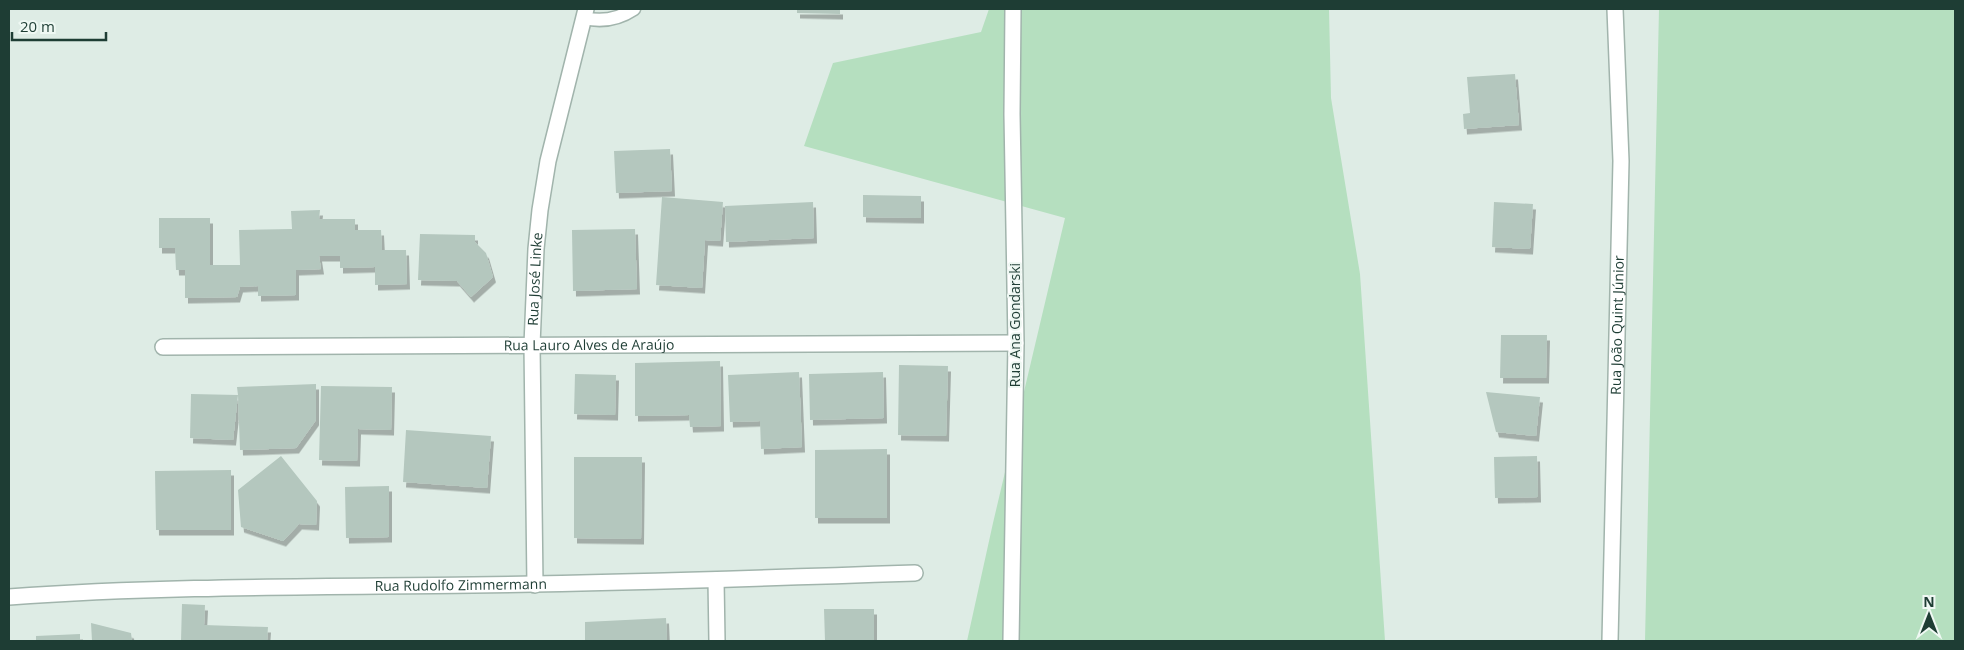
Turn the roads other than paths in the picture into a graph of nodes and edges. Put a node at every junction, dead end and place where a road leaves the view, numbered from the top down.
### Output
1 (634, 9) edge
2 (1013, 9) edge
3 (1615, 9) edge
4 (585, 14) edge
5 (1016, 343) junction
6 (532, 345) junction
7 (163, 347) dead end
8 (915, 573) dead end
9 (716, 580) junction
10 (535, 584) junction
11 (9, 597) edge
12 (716, 641) edge
13 (1011, 641) edge
14 (1610, 641) edge

1 - 4 lane
2 - 5 street, Rua Ana Gondarski
3 - 14 street, Rua João Quint Júnior
4 - 6 street, Rua José Linke
5 - 6 street, Rua Lauro Alves de Araújo
5 - 13 street, Rua Ana Gondarski
6 - 7 street, Rua Lauro Alves de Araújo
6 - 10 street, Rua José Linke
8 - 9 street, Rua Rudolfo Zimmermann
9 - 10 street, Rua Rudolfo Zimmermann
9 - 12 street
10 - 11 street, Rua Rudolfo Zimmermann

